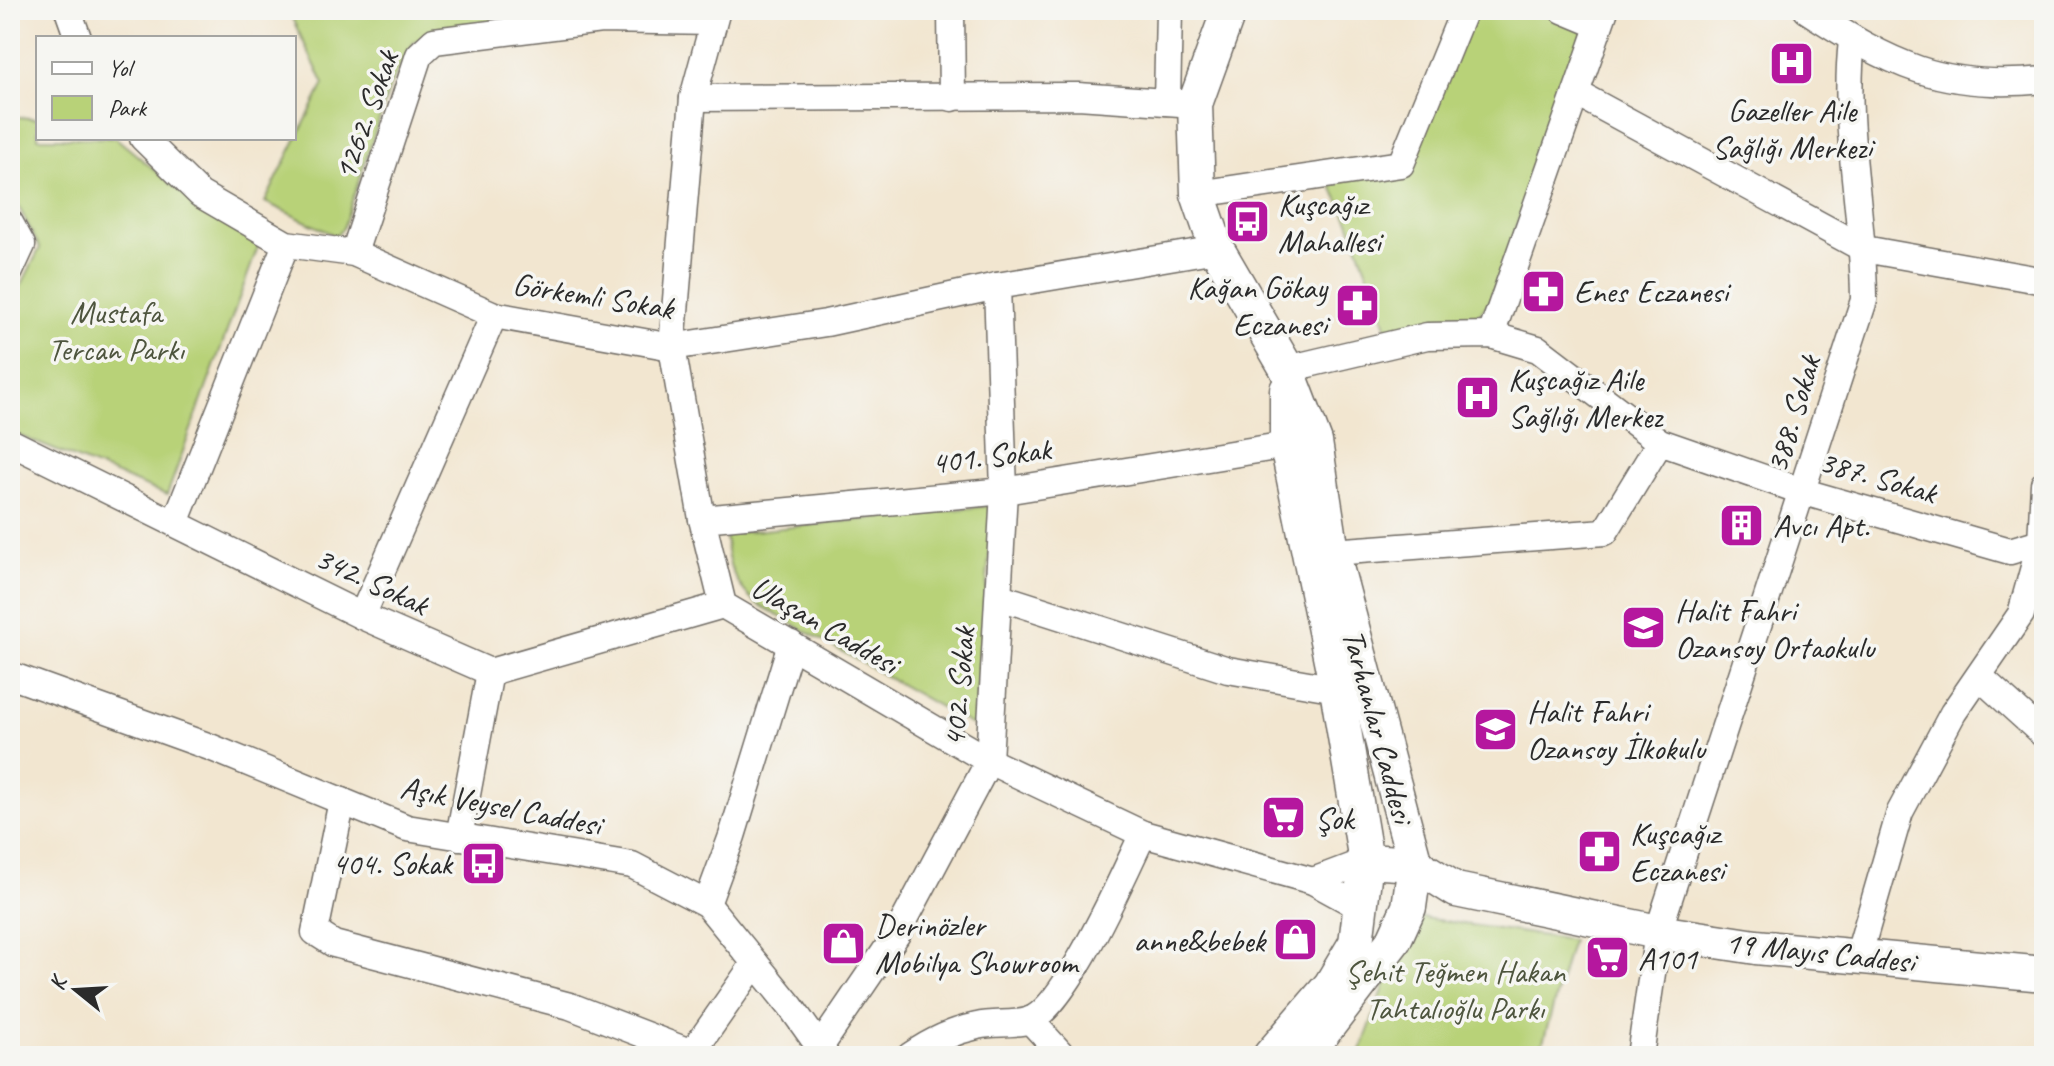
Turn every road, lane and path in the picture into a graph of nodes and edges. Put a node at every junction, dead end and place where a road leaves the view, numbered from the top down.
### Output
1 (68, 10) edge
2 (951, 10) edge
3 (1169, 10) edge
4 (1229, 10) edge
5 (1464, 10) edge
6 (1563, 10) edge
7 (1819, 13) edge
8 (715, 16) edge
9 (1602, 18) edge
10 (77, 36) edge
11 (1852, 41) junction
12 (2044, 80) edge
13 (1576, 93) junction
14 (693, 98) junction
15 (952, 98) junction
16 (1181, 103) junction
17 (145, 140) edge
18 (1198, 194) junction
19 (10, 223) edge
20 (286, 244) junction
21 (1217, 249) junction
22 (1864, 249) junction
23 (354, 253) junction
24 (10, 271) edge
25 (2044, 281) edge
26 (997, 286) junction
27 (494, 315) junction
28 (1491, 335) junction
29 (672, 347) junction
30 (1287, 369) junction
31 (10, 442) edge
32 (1660, 442) junction
33 (1287, 445) junction
34 (2044, 484) edge
35 (1004, 491) junction
36 (1804, 492) junction
37 (702, 519) junction
38 (175, 523) junction
39 (2043, 542) edge
40 (1332, 552) junction
41 (1000, 597) junction
42 (723, 605) junction
43 (362, 616) junction
44 (791, 644) junction
45 (490, 672) junction
46 (10, 675) edge
47 (1980, 677) junction
48 (1337, 689) junction
49 (2044, 735) edge
50 (989, 761) junction
51 (342, 801) junction
52 (1143, 834) junction
53 (459, 837) junction
54 (1366, 861) junction
55 (1415, 864) junction
56 (1313, 881) junction
57 (1456, 890) junction
58 (707, 904) junction
59 (1409, 907) junction
60 (1362, 908) junction
61 (1658, 932) junction
62 (1858, 957) junction
63 (755, 963) junction
64 (2044, 974) edge
65 (1030, 1020) junction
66 (823, 1052) edge
67 (691, 1055) edge
68 (910, 1056) edge
69 (1063, 1056) edge
70 (1270, 1056) edge
71 (1305, 1056) edge
72 (1640, 1056) edge

1 - 10 street
2 - 15 street
3 - 16 street
4 - 16 main road, Tarhanlar Caddesi
5 - 18 street
6 - 9 street
7 - 11 street
8 - 14 street, Ulaşan Caddesi
8 - 23 street, 1262. Sokak
9 - 13 street
11 - 12 street
11 - 22 street, 388. Sokak
13 - 22 street
13 - 28 street
14 - 15 street
14 - 29 street, Ulaşan Caddesi
15 - 16 street
16 - 18 main road, Tarhanlar Caddesi
17 - 20 street, Görkemli Sokak
18 - 21 main road, Tarhanlar Caddesi
19 - 24 street
20 - 23 street, Görkemli Sokak
20 - 38 street
21 - 26 street, Görkemli Sokak
21 - 30 main road, Tarhanlar Caddesi
22 - 25 street
22 - 36 street, 388. Sokak
23 - 27 street, Görkemli Sokak
26 - 29 street, Görkemli Sokak
26 - 35 street, 402. Sokak
27 - 29 street, Görkemli Sokak
27 - 43 street
28 - 30 street, 387. Sokak
28 - 32 street, 387. Sokak
29 - 37 street, Ulaşan Caddesi
30 - 33 main road, Tarhanlar Caddesi
30 - 40 main road, Tarhanlar Caddesi
31 - 38 street, 342. Sokak
32 - 36 street, 387. Sokak
32 - 40 street
33 - 35 street, 401. Sokak
33 - 48 main road, Tarhanlar Caddesi
34 - 39 street
35 - 37 street, 401. Sokak
35 - 41 street, 402. Sokak
36 - 39 street, 387. Sokak
36 - 61 street, 388. Sokak
37 - 42 street, Ulaşan Caddesi
38 - 43 street, 342. Sokak
39 - 47 street
40 - 55 main road, Tarhanlar Caddesi
41 - 48 street
41 - 50 street, 402. Sokak
42 - 44 street, Ulaşan Caddesi
42 - 45 street
43 - 45 street, 342. Sokak
44 - 50 street, Ulaşan Caddesi
44 - 58 street
45 - 53 street
46 - 51 street, Aşık Veysel Caddesi
47 - 49 street
47 - 62 street
48 - 54 main road, Tarhanlar Caddesi
50 - 52 street, Ulaşan Caddesi
50 - 66 street, 402. Sokak
51 - 53 street, Aşık Veysel Caddesi
51 - 67 street
52 - 56 street, Ulaşan Caddesi
52 - 65 street
53 - 58 street, Aşık Veysel Caddesi
54 - 55 main road
54 - 56 street
54 - 60 main road, Tarhanlar Caddesi
55 - 57 main road
55 - 59 main road, Tarhanlar Caddesi
56 - 60 street, Ulaşan Caddesi
57 - 59 main road
57 - 61 main road, 19 Mayıs Caddesi
58 - 63 street, Aşık Veysel Caddesi
59 - 60 main road
59 - 71 main road, Tarhanlar Caddesi
60 - 70 main road, Tarhanlar Caddesi
61 - 62 main road, 19 Mayıs Caddesi
61 - 72 street, 388. Sokak
62 - 64 main road, 19 Mayıs Caddesi
63 - 66 street, Aşık Veysel Caddesi
63 - 67 street
65 - 68 street
65 - 69 street

